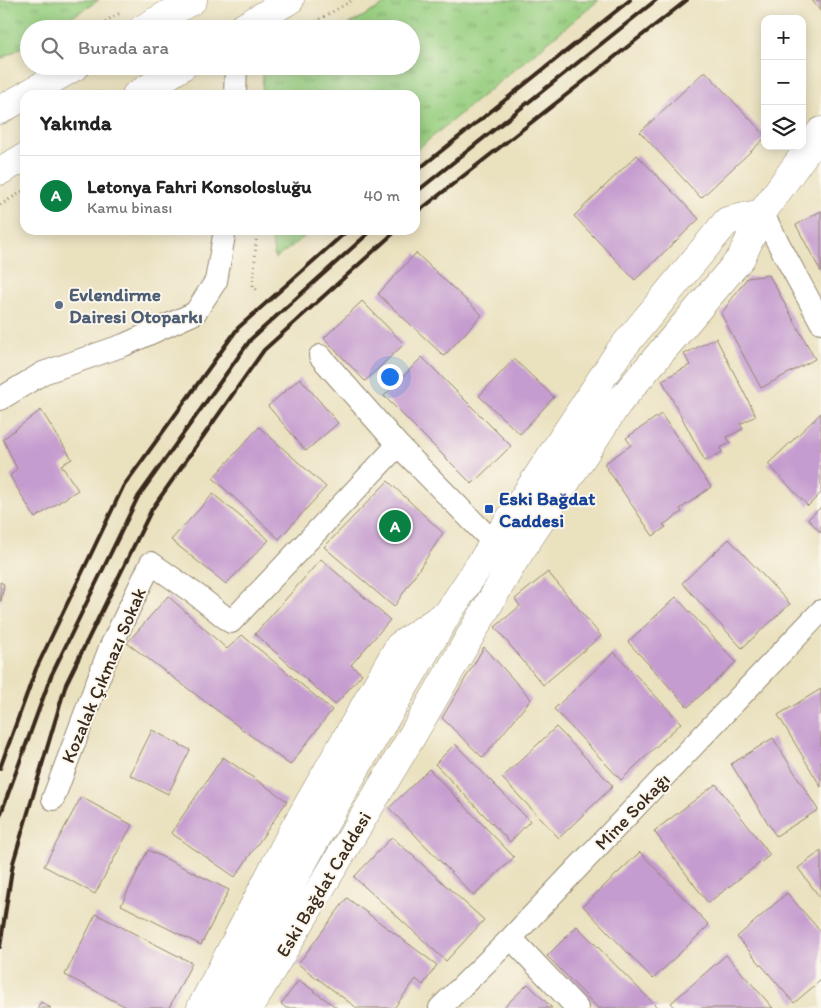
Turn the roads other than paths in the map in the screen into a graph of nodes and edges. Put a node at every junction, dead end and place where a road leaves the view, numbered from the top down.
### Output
1 (193, 0) edge
2 (290, 0) edge
3 (158, 20) edge
4 (256, 20) edge
5 (60, 75) edge
6 (169, 75) edge
7 (236, 75) edge
8 (35, 90) edge
9 (144, 90) edge
10 (235, 90) edge
11 (20, 98) edge
12 (0, 110) edge
13 (821, 130) edge
14 (20, 160) edge
15 (0, 171) edge
16 (762, 213) junction
17 (224, 235) edge
18 (821, 322) edge
19 (320, 356) dead end
20 (0, 399) edge
21 (398, 445) junction
22 (493, 542) junction
23 (514, 561) junction
24 (821, 612) edge
25 (448, 613) junction
26 (53, 799) dead end
27 (511, 938) junction
28 (201, 1008) edge
29 (221, 1008) edge
30 (249, 1008) edge
31 (440, 1008) edge
32 (577, 1008) edge

1 - 3 main road
2 - 4 main road
5 - 8 main road
6 - 9 main road
7 - 10 street
11 - 12 main road
13 - 16 main road, Eski Bağdat Caddesi
14 - 15 main road
16 - 18 street
16 - 22 main road, Eski Bağdat Caddesi
16 - 23 main road, Eski Bağdat Caddesi
17 - 20 street
19 - 21 street
21 - 22 street
21 - 26 street, Kozalak Çıkmazı Sokak
22 - 23 street
22 - 25 main road, Eski Bağdat Caddesi
23 - 30 main road, Eski Bağdat Caddesi
24 - 27 street, Mine Sokağı
25 - 28 main road, Eski Bağdat Caddesi
25 - 29 main road, Eski Bağdat Caddesi
27 - 31 street, Mine Sokağı
27 - 32 street

